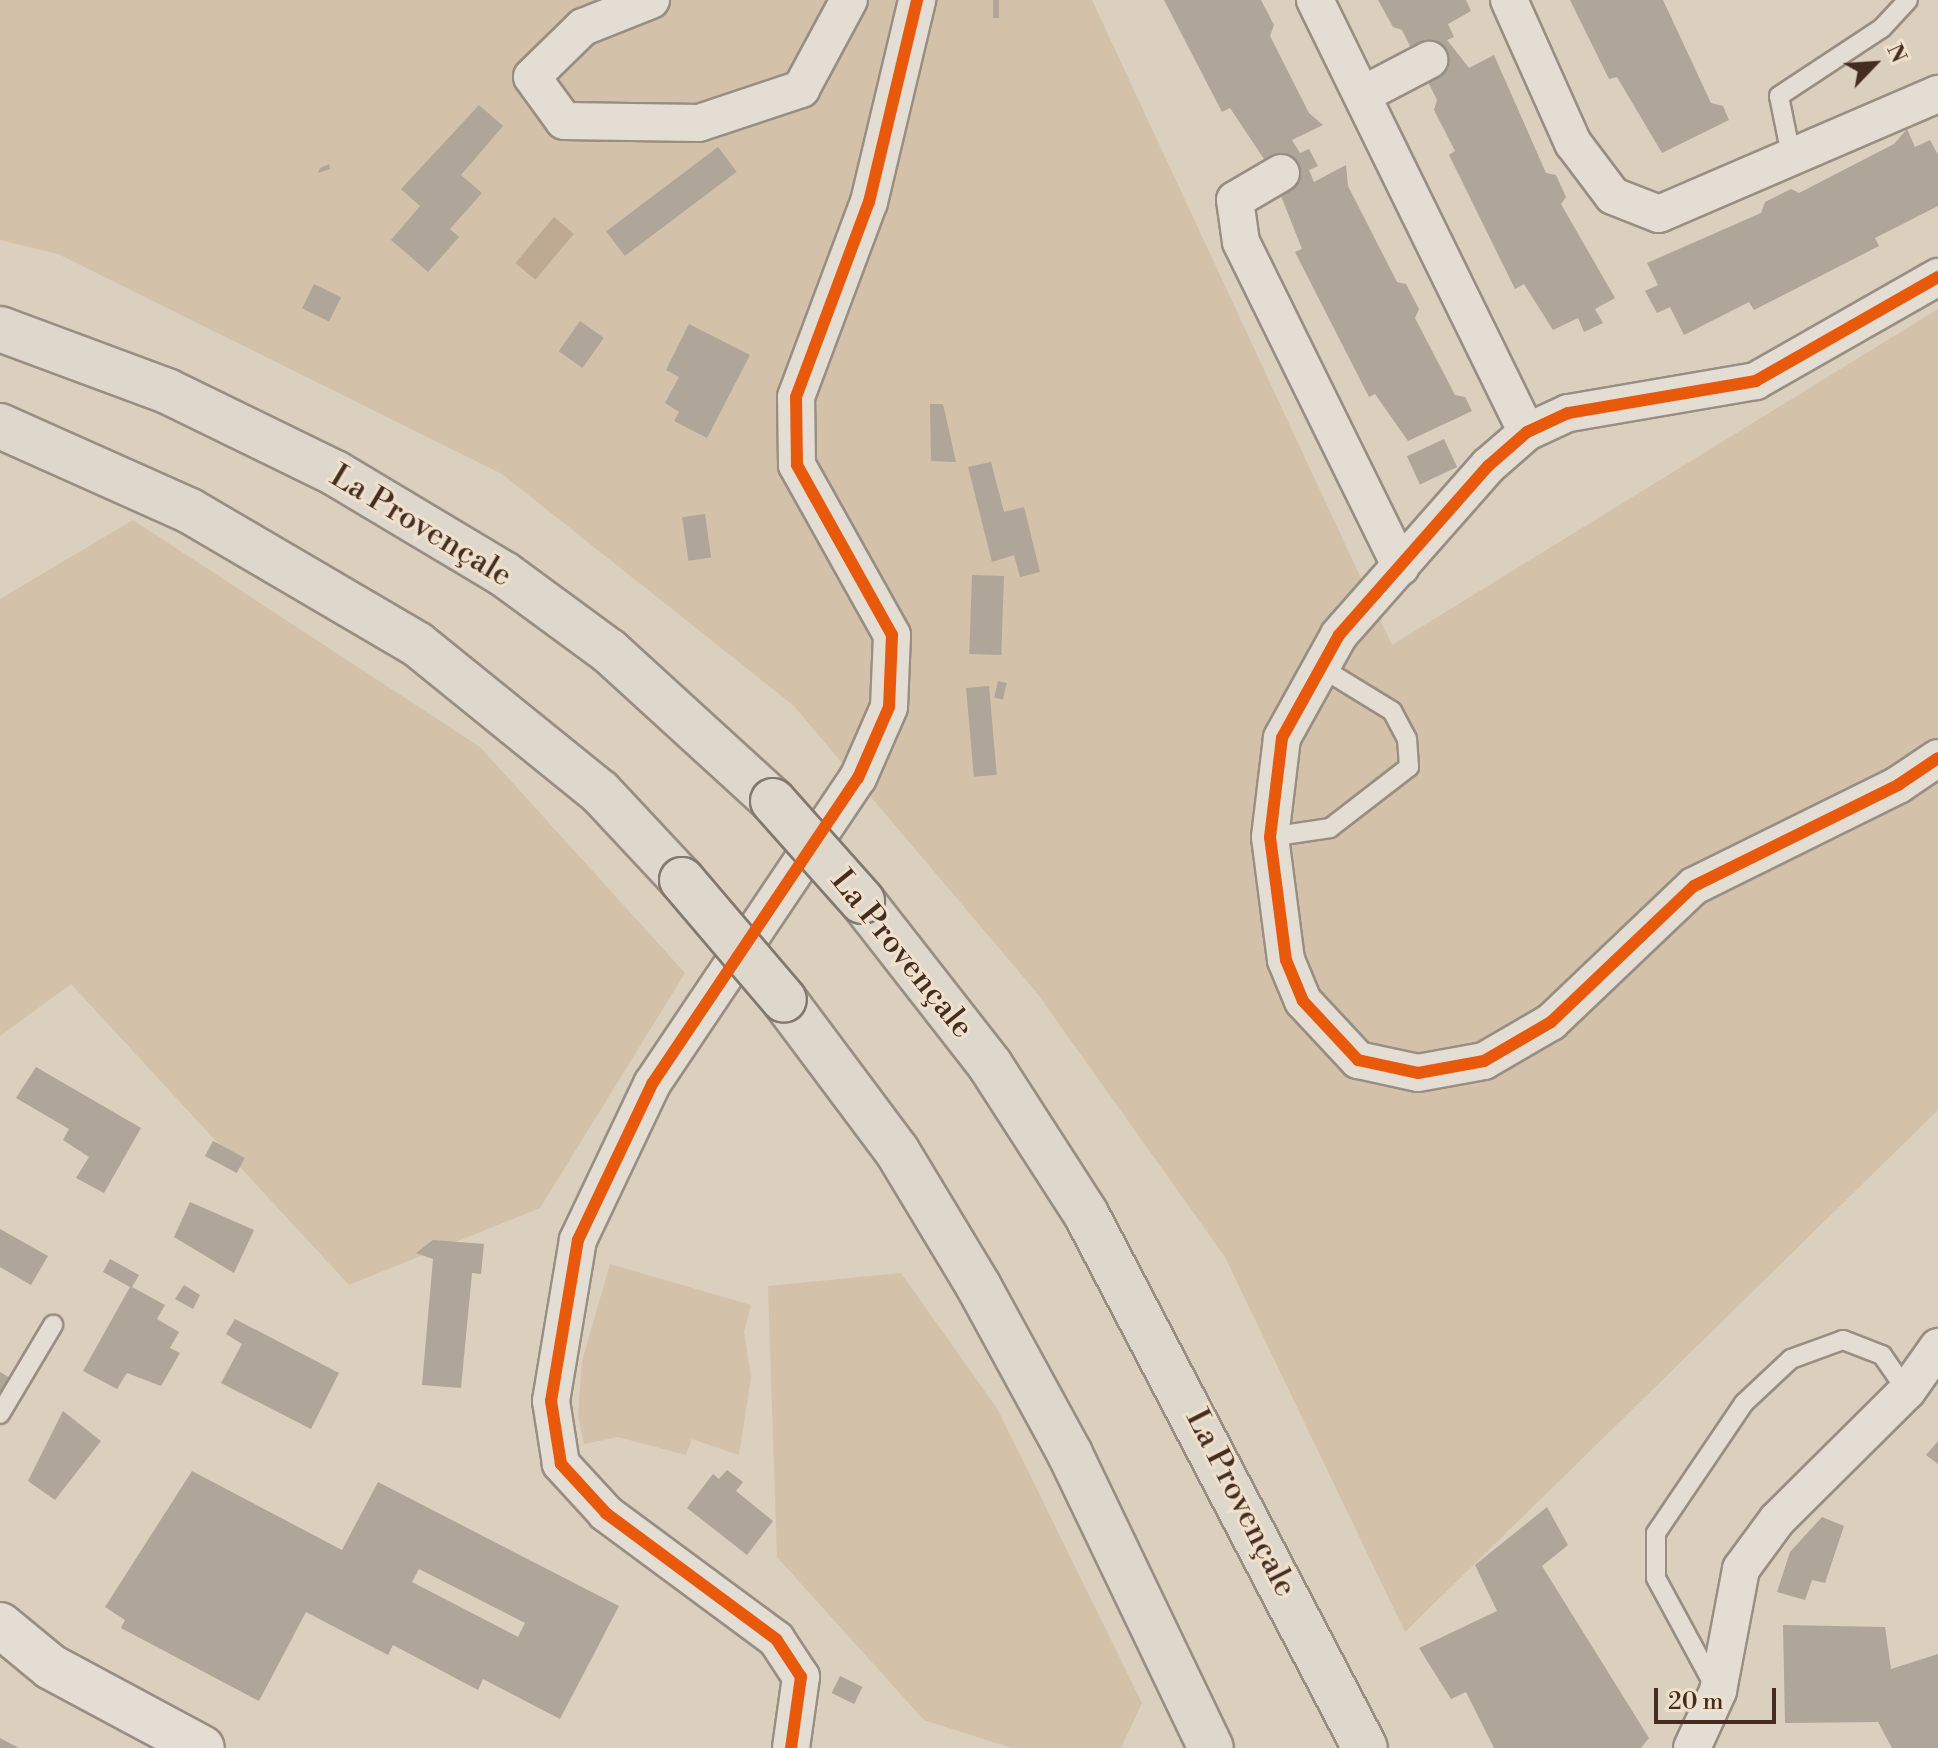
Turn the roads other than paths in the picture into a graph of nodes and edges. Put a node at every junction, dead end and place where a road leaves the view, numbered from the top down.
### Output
1 (651, 0) edge
2 (849, 0) edge
3 (917, 0) edge
4 (1315, 0) edge
5 (1509, 0) edge
6 (1908, 0) edge
7 (1429, 60) dead end
8 (1938, 94) edge
9 (1362, 95) junction
10 (1791, 155) junction
11 (1281, 173) dead end
12 (1938, 277) edge
13 (0, 329) edge
14 (0, 426) edge
15 (1527, 432) junction
16 (1401, 567) junction
17 (1317, 665) junction
18 (1938, 758) edge
19 (1270, 837) junction
20 (53, 1325) dead end
21 (1938, 1347) edge
22 (1907, 1391) junction
23 (0, 1414) edge
24 (0, 1625) edge
25 (1718, 1691) junction
26 (202, 1748) edge
27 (791, 1748) edge
28 (1211, 1748) edge
29 (1365, 1748) edge
30 (1692, 1748) edge

1 - 2 street
3 - 27 street
4 - 9 street
5 - 10 street
6 - 10 lane
7 - 9 street
8 - 10 street
9 - 15 street
11 - 16 street
12 - 15 street
13 - 29 highway, La Provençale, bridge
14 - 28 highway, bridge
15 - 16 street
16 - 17 street
17 - 19 street
17 - 19 lane
18 - 19 street
20 - 23 lane
21 - 22 street
22 - 25 street
22 - 25 lane
24 - 26 street
25 - 30 street

